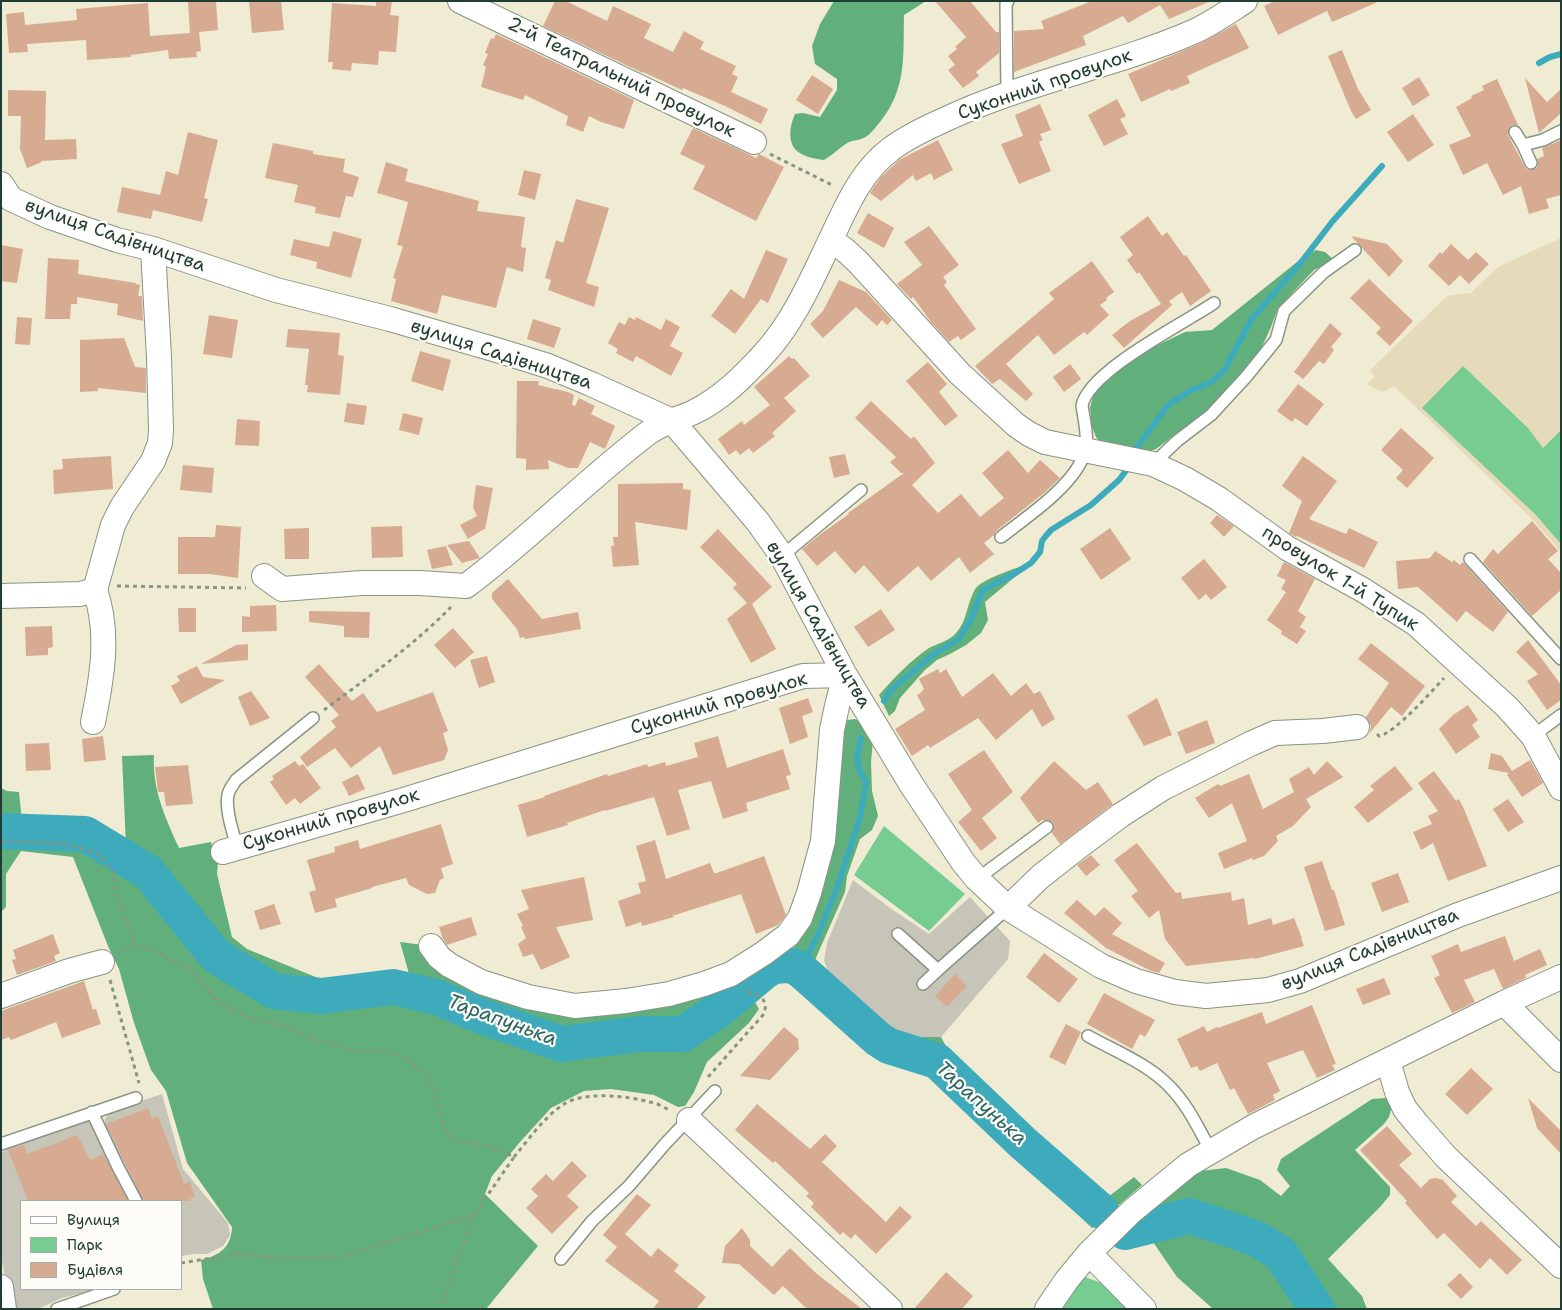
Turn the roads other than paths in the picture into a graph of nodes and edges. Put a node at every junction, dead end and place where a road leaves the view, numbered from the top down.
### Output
1 (460, 1) edge
2 (1008, 1) edge
3 (1245, 1) edge
4 (1007, 94) junction
5 (1561, 131) edge
6 (1515, 132) dead end
7 (754, 142) road end
8 (1522, 145) junction
9 (1531, 163) dead end
10 (4, 194) edge
11 (831, 240) junction
12 (153, 249) junction
13 (1355, 250) dead end
14 (1214, 303) dead end
15 (672, 421) junction
16 (1086, 451) junction
17 (1154, 464) junction
18 (861, 490) dead end
19 (1001, 537) dead end
20 (782, 556) junction
21 (1470, 559) dead end
22 (273, 582) road end
23 (102, 588) junction
24 (1, 596) edge
25 (1561, 659) edge
26 (845, 675) junction
27 (1561, 715) edge
28 (313, 718) road end
29 (93, 722) dead end
30 (1357, 727) road end
31 (1534, 736) junction
32 (1561, 788) edge
33 (1047, 827) dead end
34 (230, 850) joint
35 (1561, 878) edge
36 (977, 879) junction
37 (1008, 908) junction
38 (898, 934) dead end
39 (431, 946) dead end
40 (110, 958) road end
41 (938, 970) junction
42 (1561, 977) edge
43 (923, 984) dead end
44 (1, 996) edge
45 (1504, 1003) junction
46 (1088, 1036) dead end
47 (1561, 1060) edge
48 (1388, 1061) junction
49 (715, 1091) road end
50 (136, 1098) road end
51 (92, 1112) junction
52 (689, 1120) junction
53 (1, 1144) edge
54 (1210, 1151) junction
55 (135, 1200) edge
56 (1089, 1253) junction
57 (561, 1260) dead end
58 (1561, 1266) edge
59 (1, 1287) edge
60 (111, 1290) edge
61 (4, 1309) edge
62 (57, 1309) edge
63 (890, 1309) edge
64 (1047, 1309) edge
65 (1144, 1309) edge

1 - 7 street, 2-й Театральний провулок
2 - 4 lane
3 - 4 street, Суконний провулок
4 - 11 street, Суконний провулок
5 - 8 lane
6 - 8 lane
8 - 9 lane
10 - 12 street, вулиця Садівництва
11 - 15 street, Суконний провулок
11 - 16 street
12 - 15 street, вулиця Садівництва
12 - 23 street
13 - 17 lane
14 - 16 lane
15 - 20 street, вулиця Садівництва
15 - 22 street, Суконний провулок
16 - 17 street, провулок 1-й Тупик
16 - 19 lane
17 - 31 street, провулок 1-й Тупик
18 - 20 lane
20 - 26 street, вулиця Садівництва
21 - 25 lane
23 - 24 street
23 - 29 street
26 - 34 street, Суконний провулок
26 - 36 street, вулиця Садівництва
26 - 39 street
27 - 31 lane
28 - 34 lane
30 - 37 street
31 - 32 street, провулок 1-й Тупик
33 - 36 lane
35 - 37 street, вулиця Садівництва
36 - 37 street, вулиця Садівництва
37 - 41 lane
38 - 41 lane
40 - 44 street
41 - 43 lane
42 - 45 street
45 - 47 street
45 - 48 street
46 - 54 lane
48 - 54 street
48 - 58 street
49 - 52 lane
50 - 51 lane
51 - 53 lane
51 - 55 lane
52 - 57 lane
52 - 63 street
54 - 56 street
56 - 64 street
56 - 65 street
59 - 61 street
60 - 62 lane

